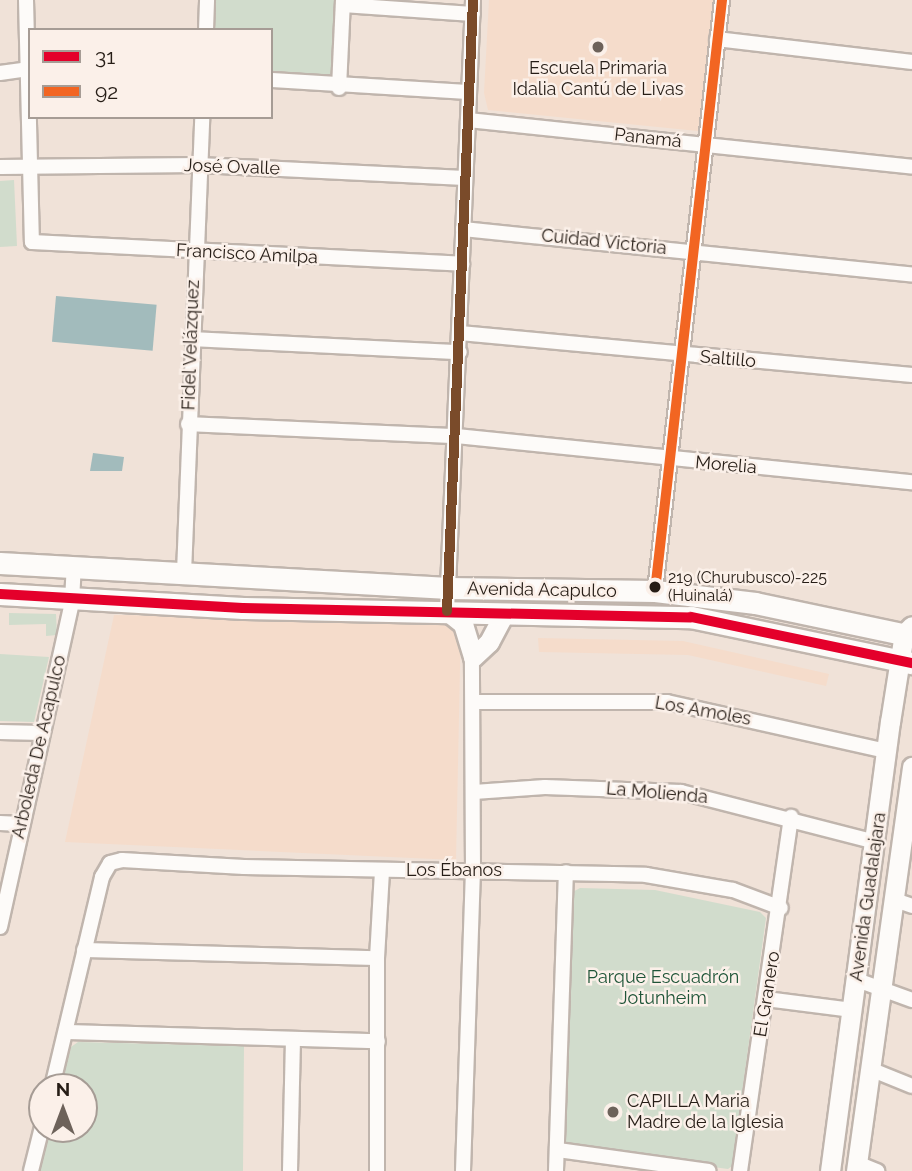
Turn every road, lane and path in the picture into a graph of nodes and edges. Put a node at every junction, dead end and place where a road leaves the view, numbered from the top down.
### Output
1 (26, 0) edge
2 (207, 0) edge
3 (722, 0) edge
4 (343, 2) edge
5 (473, 7) edge
6 (206, 28) edge
7 (717, 39) junction
8 (912, 62) edge
9 (28, 69) edge
10 (0, 72) edge
11 (273, 80) edge
12 (339, 88) junction
13 (469, 92) junction
14 (29, 119) edge
15 (202, 119) edge
16 (468, 120) junction
17 (705, 144) junction
18 (29, 164) junction
19 (200, 165) junction
20 (0, 167) edge
21 (912, 167) edge
22 (465, 178) junction
23 (463, 229) junction
24 (694, 251) junction
25 (194, 252) junction
26 (462, 264) junction
27 (912, 275) edge
28 (460, 333) junction
29 (191, 339) junction
30 (460, 352) junction
31 (680, 354) junction
32 (912, 375) edge
33 (188, 424) junction
34 (456, 436) junction
35 (669, 460) junction
36 (912, 482) edge
37 (0, 563) edge
38 (74, 567) junction
39 (184, 573) junction
40 (310, 579) junction
41 (448, 588) junction
42 (472, 589) junction
43 (655, 592) junction
44 (0, 594) edge
45 (72, 601) junction
46 (231, 607) junction
47 (447, 611) junction
48 (472, 612) junction
49 (505, 614) junction
50 (909, 632) edge
51 (472, 657) junction
52 (906, 662) edge
53 (475, 702) junction
54 (0, 732) edge
55 (42, 733) junction
56 (886, 751) junction
57 (912, 767) edge
58 (474, 792) junction
59 (909, 813) edge
60 (791, 817) junction
61 (0, 823) edge
62 (22, 824) junction
63 (876, 842) junction
64 (473, 869) junction
65 (382, 871) junction
66 (566, 872) junction
67 (904, 903) edge
68 (780, 908) junction
69 (1, 917) edge
70 (84, 950) junction
71 (377, 958) junction
72 (857, 980) junction
73 (881, 989) junction
74 (766, 999) junction
75 (912, 1000) edge
76 (852, 1010) junction
77 (67, 1032) junction
78 (293, 1041) junction
79 (378, 1041) junction
80 (870, 1069) junction
81 (56, 1073) edge
82 (912, 1086) edge
83 (38, 1143) edge
84 (558, 1150) junction
85 (856, 1167) edge
86 (31, 1171) edge
87 (290, 1171) edge
88 (377, 1171) edge
89 (463, 1171) edge
90 (556, 1171) edge
91 (709, 1171) edge
92 (740, 1171) edge
93 (830, 1171) edge
94 (877, 1171) edge

1 - 9 street
2 - 6 street
3 - 7 street
4 - 5 street
4 - 12 street
5 - 13 street
7 - 8 street
7 - 17 street
9 - 10 street
11 - 12 street
12 - 13 street
13 - 16 street
14 - 18 street
15 - 19 street, Fidel Velázquez
16 - 17 street, Panamá
16 - 22 street
17 - 21 street, Panamá
17 - 24 street
18 - 19 street, José Ovalle
18 - 20 street, José Ovalle
18 - 25 street, Francisco Amilpa
19 - 22 street, José Ovalle
19 - 25 street, Fidel Velázquez
22 - 23 street
23 - 24 street, Cuidad Victoria
23 - 26 street
24 - 27 street, Cuidad Victoria
24 - 31 street
25 - 26 street, Francisco Amilpa
25 - 29 street, Fidel Velázquez
26 - 28 street
28 - 30 street
28 - 31 street, Saltillo
29 - 30 street
29 - 33 street, Fidel Velázquez
30 - 34 street
31 - 32 street, Saltillo
31 - 35 street
33 - 34 street, Morelia
33 - 39 street, Fidel Velázquez
34 - 35 street, Morelia
34 - 41 street
35 - 36 street, Morelia
35 - 43 street
37 - 38 main road, Avenida Acapulco
38 - 39 main road, Avenida Acapulco
38 - 45 street, Arboleda De Acapulco
39 - 40 main road, Avenida Acapulco
40 - 41 main road, Avenida Acapulco
40 - 46 main road
41 - 42 main road, Avenida Acapulco
41 - 47 street
42 - 43 main road, Avenida Acapulco
42 - 48 street
43 - 50 main road, Avenida Acapulco
44 - 45 main road, Avenida Acapulco
45 - 46 main road, Avenida Acapulco
45 - 55 street, Arboleda De Acapulco
46 - 47 main road, Avenida Acapulco
47 - 48 main road, Avenida Acapulco
47 - 51 main road
48 - 49 main road, Avenida Acapulco
48 - 51 street
49 - 51 main road
49 - 52 main road, Avenida Acapulco
50 - 52 main road, Avenida Guadalajara
51 - 53 street
52 - 56 main road, Avenida Guadalajara
53 - 56 street, Los Amoles
53 - 58 street
54 - 55 street
55 - 62 street, Arboleda De Acapulco
56 - 63 main road, Avenida Guadalajara
57 - 59 main road, Avenida Guadalajara
58 - 60 street, La Molienda
58 - 64 street
59 - 67 main road, Avenida Guadalajara
60 - 63 street, La Molienda
60 - 68 street, El Granero
61 - 62 street
62 - 69 street, Arboleda De Acapulco
63 - 72 main road, Avenida Guadalajara
64 - 65 street, Los Ébanos
64 - 66 street, Los Ébanos
64 - 89 street
65 - 70 street, Los Ébanos
65 - 71 street
66 - 68 street, Los Ébanos
66 - 84 street
67 - 73 main road, Avenida Guadalajara
68 - 74 street, El Granero
70 - 71 street
70 - 77 street
71 - 79 street
72 - 73 street
72 - 76 main road, Avenida Guadalajara
73 - 75 street
73 - 80 main road, Avenida Guadalajara
74 - 76 street
74 - 92 street, El Granero
76 - 93 main road, Avenida Guadalajara
77 - 78 street
77 - 81 street
78 - 79 street
78 - 87 street
79 - 88 street
80 - 82 street
80 - 85 main road, Avenida Guadalajara
83 - 86 street
84 - 90 street
84 - 91 street
85 - 94 street

